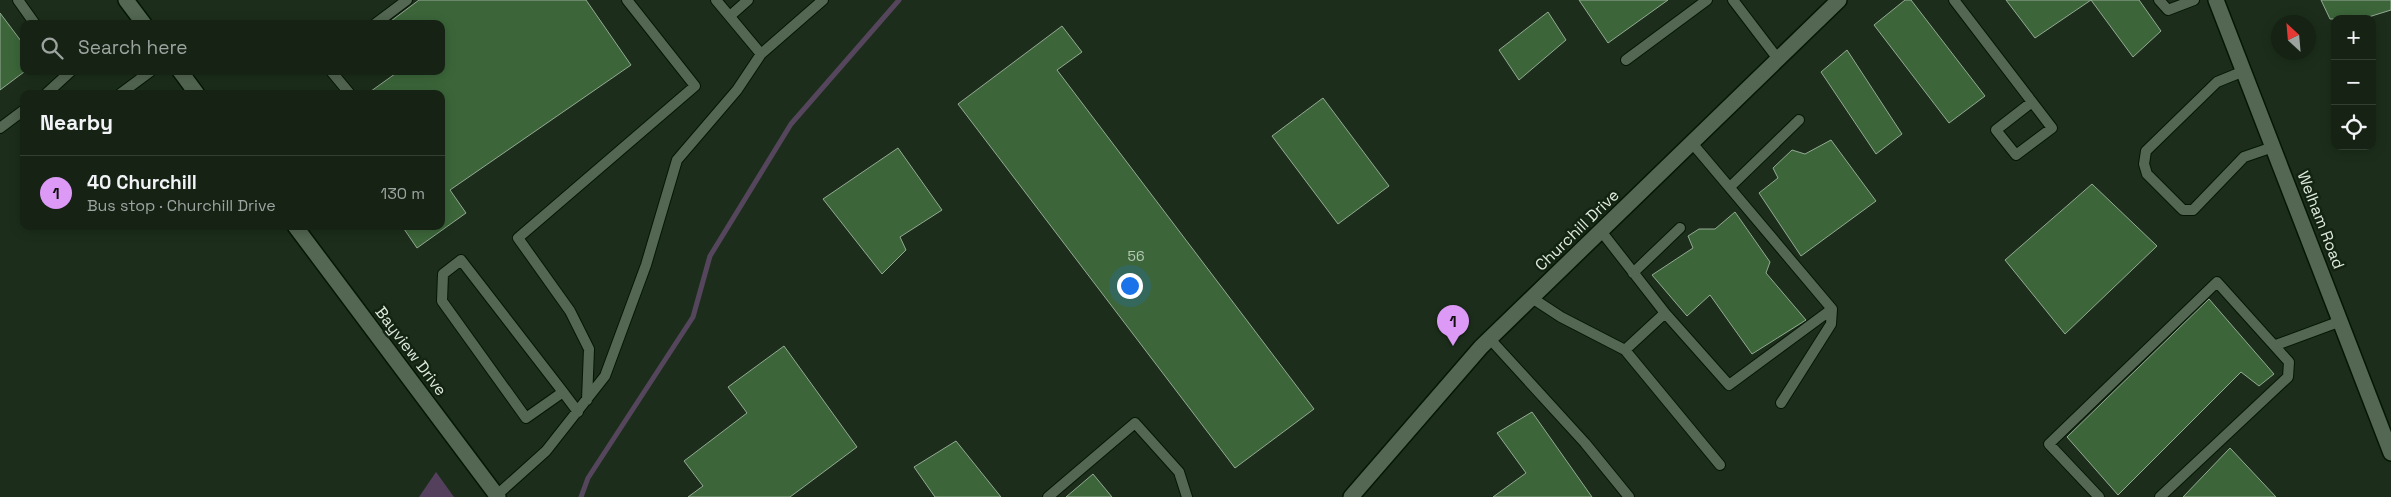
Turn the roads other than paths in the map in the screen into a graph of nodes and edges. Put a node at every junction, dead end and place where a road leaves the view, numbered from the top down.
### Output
1 (18, 0) edge
2 (126, 0) edge
3 (407, 0) edge
4 (626, 0) edge
5 (716, 0) edge
6 (748, 0) edge
7 (824, 0) edge
8 (1707, 0) edge
9 (1733, 0) edge
10 (1954, 0) edge
11 (2159, 0) edge
12 (2194, 0) edge
13 (2216, 0) edge
14 (1836, 1) edge
15 (730, 16) junction
16 (33, 20) edge
17 (141, 20) edge
18 (380, 20) edge
19 (762, 54) junction
20 (1778, 59) junction
21 (1626, 60) dead end
22 (2244, 71) junction
23 (67, 75) edge
24 (146, 75) edge
25 (183, 75) edge
26 (334, 75) edge
27 (50, 90) edge
28 (125, 90) edge
29 (194, 90) edge
30 (347, 90) edge
31 (2032, 102) junction
32 (20, 113) edge
33 (1799, 120) dead end
34 (0, 128) edge
35 (1692, 142) junction
36 (2273, 146) junction
37 (1730, 187) junction
38 (1680, 228) dead end
39 (299, 230) edge
40 (1601, 231) junction
41 (1633, 273) junction
42 (1532, 298) junction
43 (1832, 309) junction
44 (1665, 313) junction
45 (2341, 321) junction
46 (1490, 339) junction
47 (2276, 345) junction
48 (1625, 350) junction
49 (563, 392) junction
50 (587, 400) junction
51 (1780, 404) dead end
52 (578, 412) junction
53 (2391, 453) edge
54 (1720, 465) dead end
55 (1188, 495) edge
56 (497, 496) edge
57 (1048, 497) edge
58 (1351, 497) edge
59 (1629, 497) edge
60 (2099, 497) edge
61 (2160, 497) edge

1 - 16 lane
2 - 17 street
3 - 18 lane
4 - 50 lane
5 - 15 lane
6 - 15 lane
7 - 19 lane
8 - 21 lane
9 - 20 lane
10 - 31 lane
11 - 12 lane
13 - 22 street, Welham Road
14 - 20 street, Churchill Drive
15 - 19 lane
19 - 50 lane
20 - 35 street, Churchill Drive
22 - 36 street, Welham Road
22 - 36 lane
23 - 27 lane
24 - 28 lane
25 - 29 street
26 - 30 lane
31 - 31 lane
32 - 34 lane
33 - 37 lane
35 - 37 lane
35 - 40 street, Churchill Drive
36 - 45 street, Welham Road
37 - 43 lane
38 - 41 lane
39 - 56 street, Bayview Drive
40 - 41 lane
40 - 42 street, Churchill Drive
41 - 44 lane
42 - 46 street, Churchill Drive
42 - 48 lane
43 - 44 lane
43 - 51 lane
44 - 48 lane
45 - 47 lane
45 - 53 street, Welham Road
46 - 58 street, Churchill Drive
46 - 59 lane
47 - 60 lane
47 - 61 lane
48 - 54 lane
49 - 49 lane
49 - 52 lane
50 - 52 lane
52 - 56 lane
55 - 57 lane

